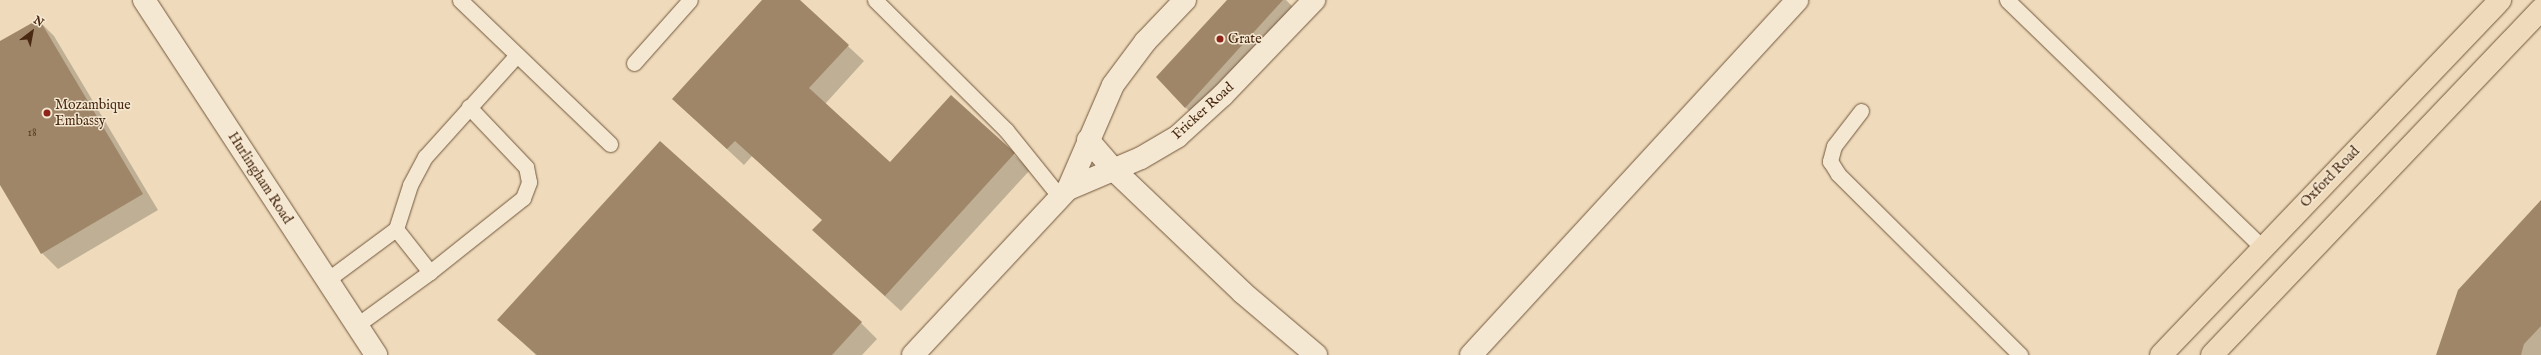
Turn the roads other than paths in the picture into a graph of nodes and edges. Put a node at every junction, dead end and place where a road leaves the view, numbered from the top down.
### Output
1 (144, 0) edge
2 (460, 0) edge
3 (690, 0) edge
4 (875, 0) edge
5 (1185, 0) edge
6 (1314, 0) edge
7 (1797, 0) edge
8 (2008, 0) edge
9 (2500, 0) edge
10 (2541, 10) edge
11 (517, 55) junction
12 (634, 63) dead end
13 (469, 107) junction
14 (1861, 111) dead end
15 (1088, 140) junction
16 (610, 144) dead end
17 (1114, 170) junction
18 (1064, 193) junction
19 (396, 229) junction
20 (2263, 248) junction
21 (430, 272) junction
22 (327, 280) junction
23 (357, 325) junction
24 (376, 355) edge
25 (913, 355) edge
26 (1316, 355) edge
27 (1471, 355) edge
28 (2020, 355) edge
29 (2161, 355) edge
30 (2212, 355) edge

1 - 22 street, Hurlingham Road
2 - 11 lane
3 - 12 lane
4 - 18 lane
5 - 15 street, Fricker Road
6 - 17 street, Fricker Road
7 - 27 street
8 - 20 lane
9 - 20 main road, Oxford Road
10 - 30 main road
11 - 13 lane
11 - 16 lane
13 - 19 lane
13 - 21 lane
14 - 28 lane
15 - 17 street
15 - 18 street, Fricker Road
17 - 18 street, Fricker Road
17 - 26 street
18 - 25 street, Fricker Road
19 - 21 lane
19 - 22 lane
20 - 29 main road, Oxford Road
21 - 23 lane
22 - 23 street, Hurlingham Road
23 - 24 street, Hurlingham Road

